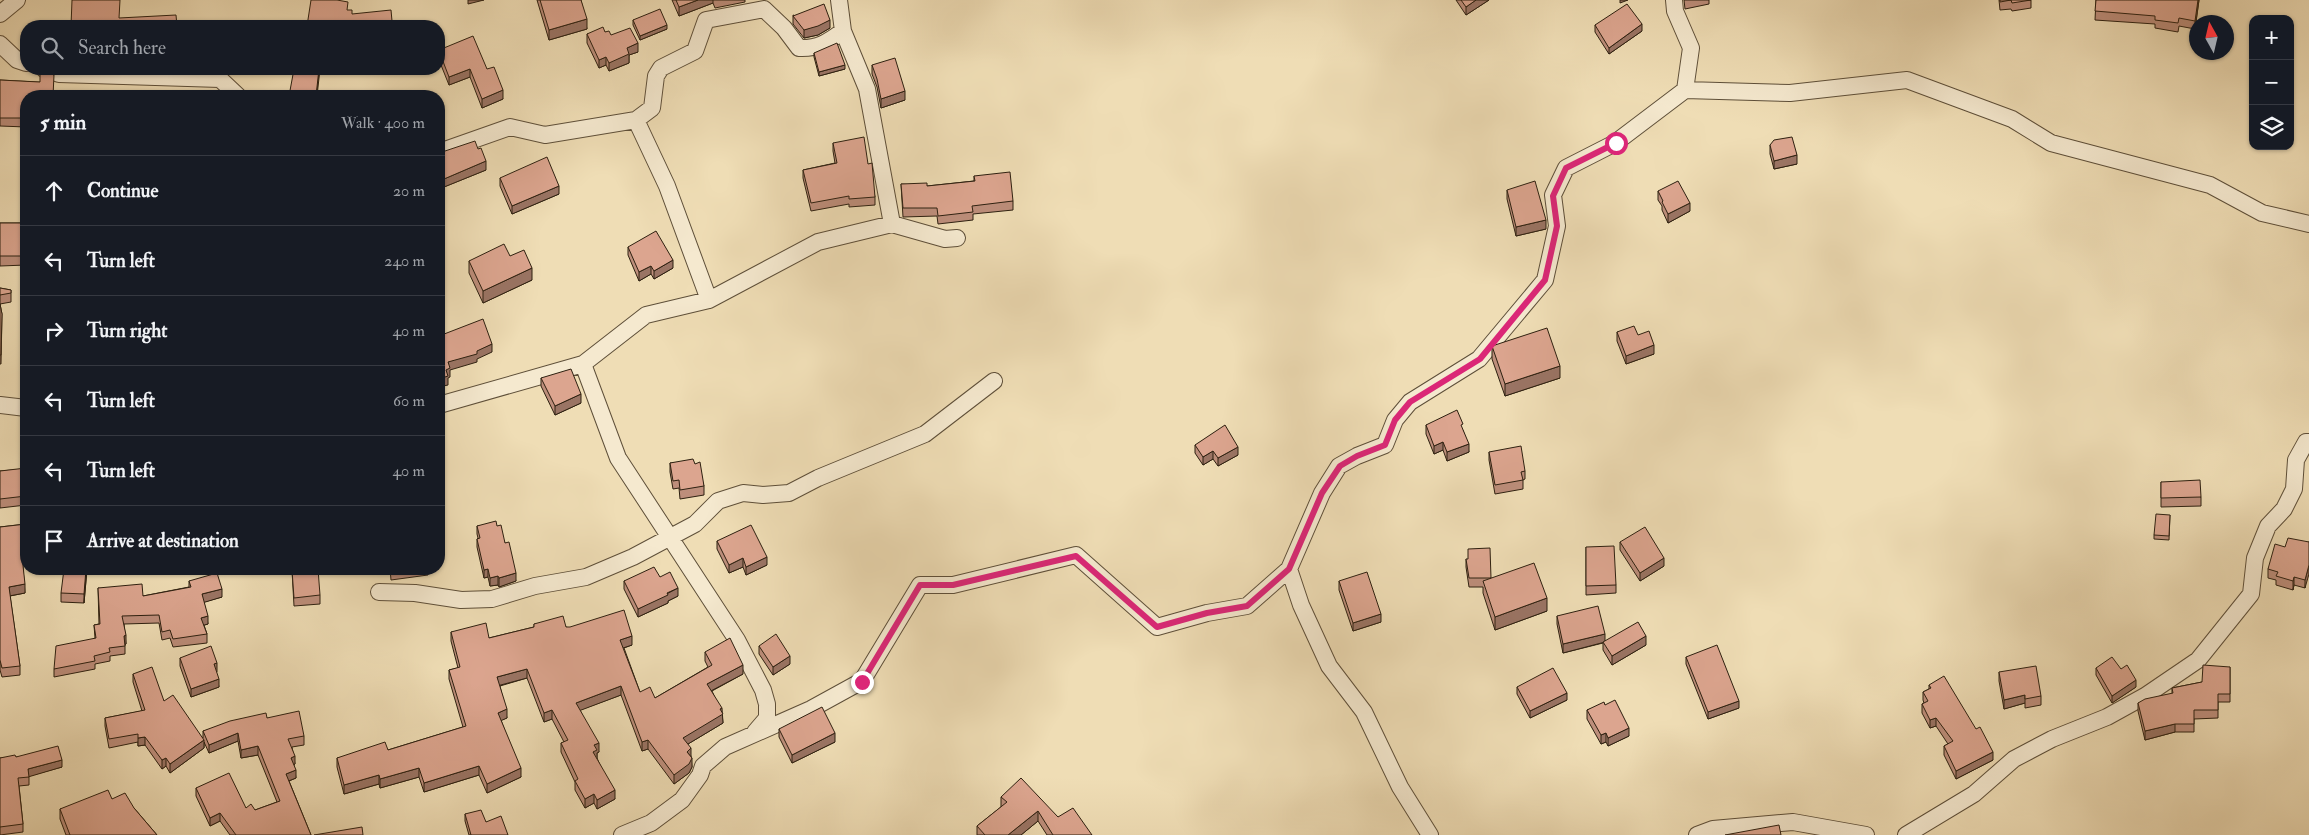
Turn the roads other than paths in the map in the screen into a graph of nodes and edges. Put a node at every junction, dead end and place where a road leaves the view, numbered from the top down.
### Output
1 (17, 0) edge
2 (839, 0) edge
3 (1674, 0) edge
4 (0, 14) edge
5 (843, 32) junction
6 (0, 44) edge
7 (20, 61) edge
8 (91, 75) edge
9 (232, 90) edge
10 (1685, 90) junction
11 (636, 120) junction
12 (445, 150) edge
13 (892, 224) junction
14 (2309, 224) edge
15 (957, 238) dead end
16 (709, 300) junction
17 (583, 364) junction
18 (994, 381) dead end
19 (445, 403) edge
20 (0, 405) edge
21 (20, 407) edge
22 (2309, 442) edge
23 (671, 538) junction
24 (1289, 569) junction
25 (379, 592) dead end
26 (753, 734) junction
27 (622, 835) edge
28 (1430, 835) edge
29 (1697, 835) edge
30 (1866, 835) edge
31 (1906, 835) edge

1 - 4 street
2 - 5 street
3 - 10 street
5 - 11 street
5 - 13 street
6 - 7 street
8 - 9 street
10 - 14 street
10 - 24 street
11 - 12 street
11 - 16 street
13 - 15 street
13 - 16 street
16 - 17 street
17 - 19 street
17 - 23 street
18 - 23 street
20 - 21 street
22 - 31 street
23 - 25 street
23 - 26 street
24 - 26 street
24 - 28 street
26 - 27 street
29 - 30 street

